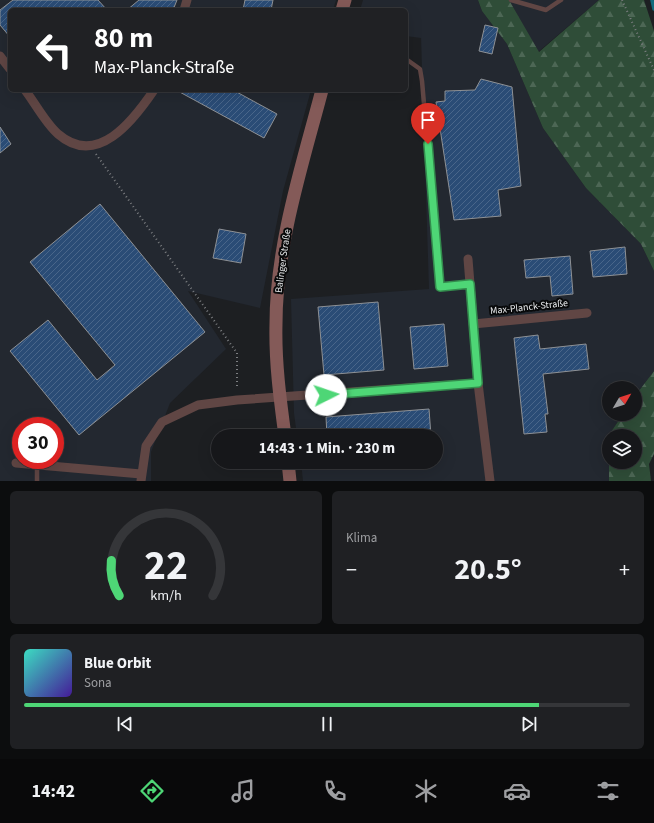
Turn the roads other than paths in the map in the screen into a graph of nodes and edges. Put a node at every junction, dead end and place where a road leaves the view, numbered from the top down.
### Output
1 (511, 0) edge
2 (561, 0) edge
3 (0, 56) edge
4 (408, 60) edge
5 (8, 66) edge
6 (26, 92) edge
7 (152, 92) edge
8 (322, 92) edge
9 (468, 259) dead end
10 (470, 284) junction
11 (587, 312) dead end
12 (473, 324) junction
13 (478, 383) junction
14 (280, 398) junction
15 (284, 429) edge
16 (64, 468) edge
17 (37, 469) edge
18 (289, 469) edge
19 (141, 478) edge
20 (36, 481) edge
21 (290, 481) edge
22 (490, 481) edge

1 - 2 lane
3 - 5 street
4 - 10 lane
6 - 7 street
8 - 14 main road, Balinger Straße
9 - 10 street
10 - 12 street
11 - 12 street, Max-Planck-Straße
12 - 13 street
13 - 14 street
13 - 22 street
14 - 15 main road, Balinger Straße
14 - 19 street
16 - 19 street
17 - 20 lane
18 - 21 main road

